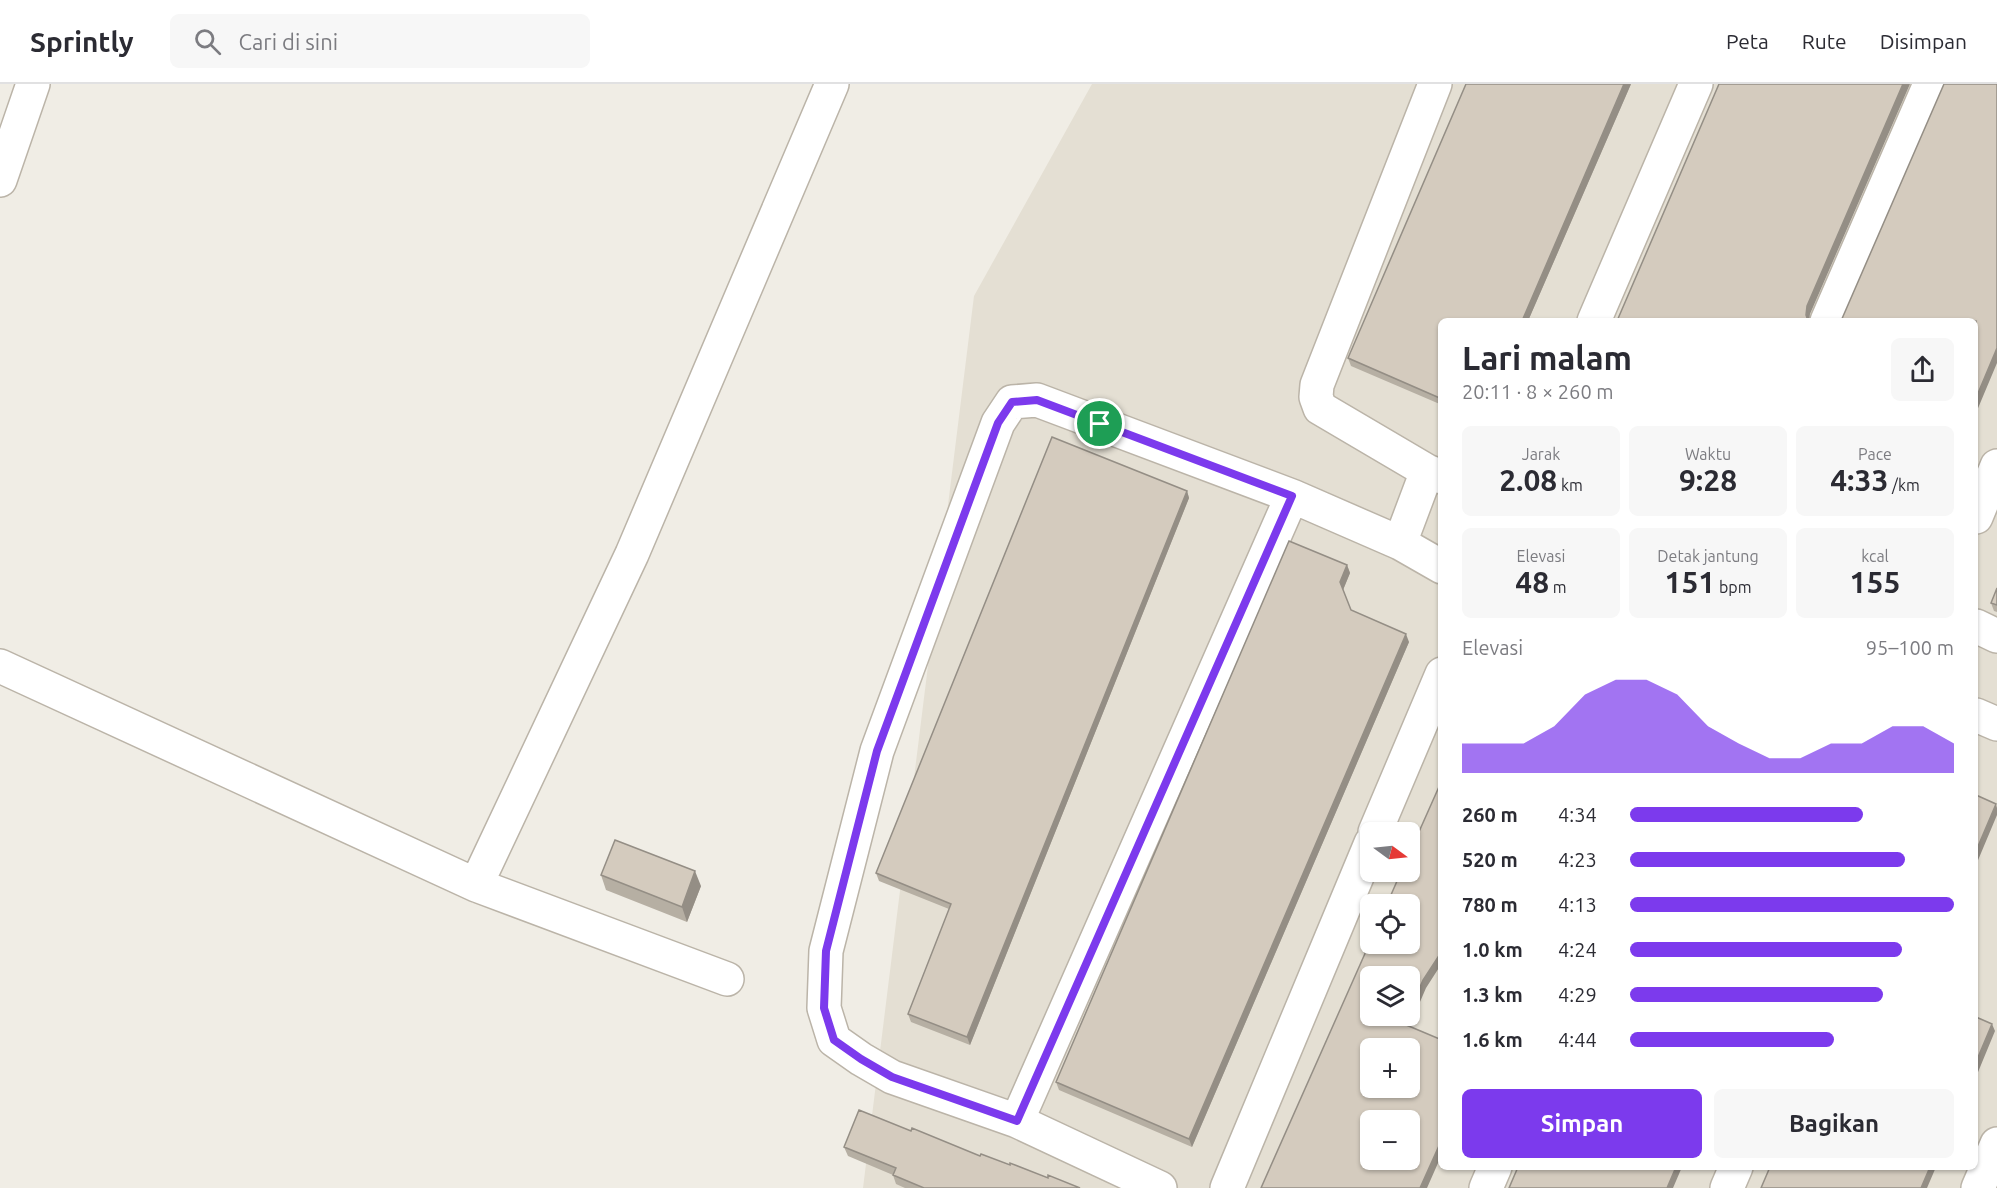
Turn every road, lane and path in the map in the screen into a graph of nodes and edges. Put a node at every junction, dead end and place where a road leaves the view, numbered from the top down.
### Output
1 (33, 84) edge
2 (832, 84) edge
3 (1435, 84) edge
4 (1696, 84) edge
5 (1930, 84) edge
6 (0, 180) edge
7 (1594, 318) edge
8 (1828, 318) edge
9 (1997, 465) edge
10 (1434, 474) edge
11 (1292, 496) junction
12 (1978, 513) edge
13 (1400, 543) junction
14 (1438, 565) edge
15 (1978, 627) edge
16 (1997, 636) edge
17 (0, 666) edge
18 (1438, 683) edge
19 (1978, 716) edge
20 (1997, 724) edge
21 (1379, 822) edge
22 (1360, 869) edge
23 (476, 885) junction
24 (728, 979) dead end
25 (1017, 1121) junction
26 (1997, 1144) edge
27 (1494, 1170) edge
28 (1736, 1170) edge
29 (1160, 1188) edge
30 (1227, 1188) edge
31 (1486, 1188) edge
32 (1727, 1188) edge
33 (1978, 1188) edge

1 - 6 street
2 - 23 street
3 - 10 street
4 - 7 street
5 - 8 street
9 - 12 street
10 - 13 street
11 - 13 street
11 - 25 street
11 - 25 street
13 - 14 street
15 - 16 street
17 - 23 street
18 - 21 street
19 - 20 street
22 - 30 street
23 - 24 street
25 - 29 street
26 - 33 street
27 - 31 street
28 - 32 street

